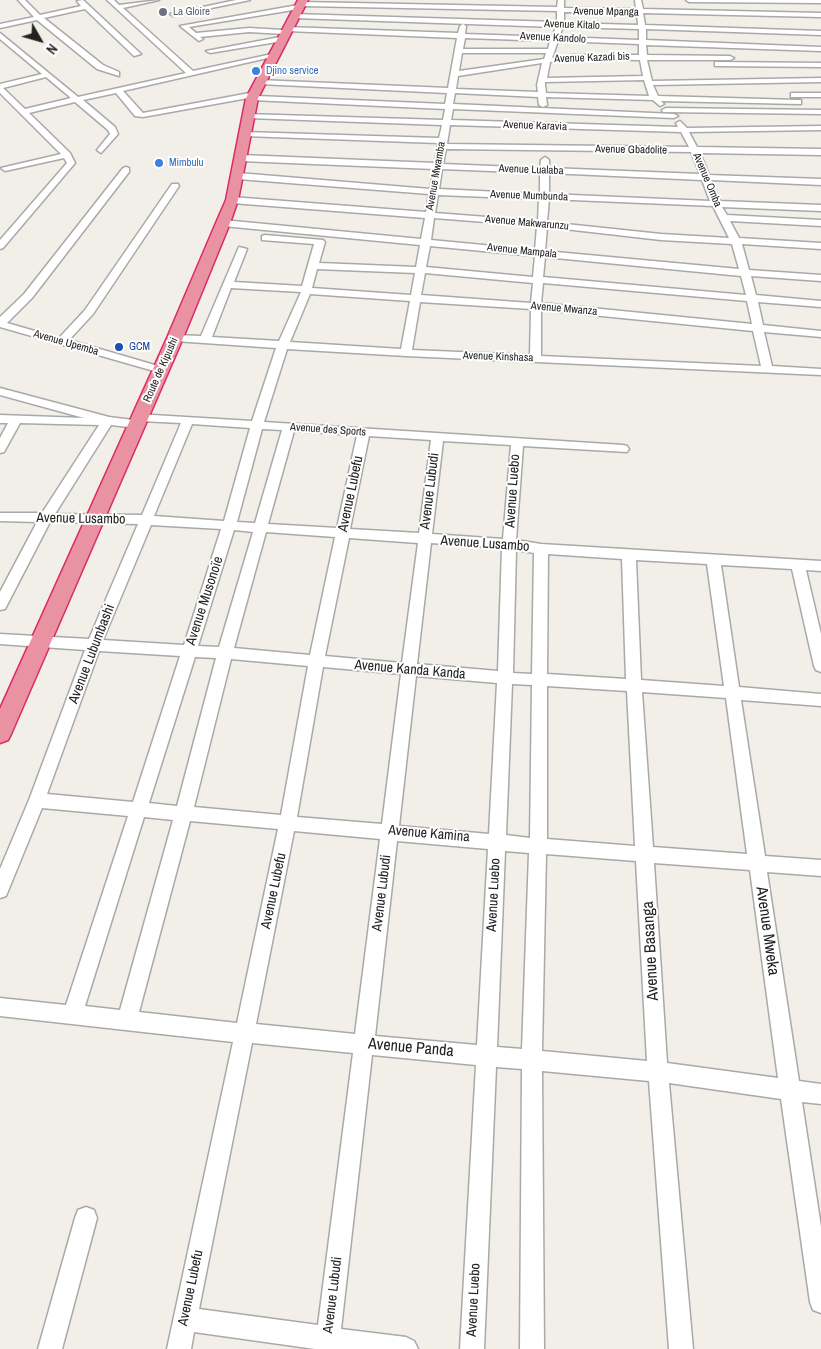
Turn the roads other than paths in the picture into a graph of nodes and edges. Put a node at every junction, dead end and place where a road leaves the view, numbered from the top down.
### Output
1 (21, 0) edge
2 (79, 0) edge
3 (110, 0) edge
4 (156, 0) edge
5 (247, 0) edge
6 (561, 0) edge
7 (638, 0) edge
8 (690, 0) edge
9 (800, 0) edge
10 (821, 0) edge
11 (465, 4) edge
12 (86, 7) junction
13 (117, 7) junction
14 (299, 7) edge
15 (560, 11) junction
16 (641, 13) junction
17 (173, 14) dead end
18 (821, 15) edge
19 (38, 17) junction
20 (464, 21) junction
21 (560, 24) junction
22 (0, 26) edge
23 (642, 27) junction
24 (283, 33) junction
25 (821, 33) edge
26 (0, 35) edge
27 (461, 35) junction
28 (554, 39) junction
29 (642, 42) junction
30 (821, 49) edge
31 (210, 51) dead end
32 (459, 51) junction
33 (137, 54) dead end
34 (549, 55) junction
35 (272, 56) junction
36 (730, 58) dead end
37 (644, 61) junction
38 (776, 65) junction
39 (821, 65) edge
40 (191, 73) junction
41 (116, 74) dead end
42 (46, 75) junction
43 (450, 78) junction
44 (648, 80) junction
45 (821, 80) edge
46 (462, 81) dead end
47 (786, 81) junction
48 (543, 82) junction
49 (532, 84) dead end
50 (0, 88) edge
51 (117, 89) junction
52 (255, 91) junction
53 (452, 91) junction
54 (542, 95) junction
55 (821, 95) edge
56 (74, 98) junction
57 (796, 98) junction
58 (655, 99) junction
59 (449, 108) junction
60 (666, 110) junction
61 (25, 111) junction
62 (543, 112) junction
63 (804, 112) junction
64 (821, 112) edge
65 (248, 116) junction
66 (674, 116) junction
67 (445, 123) junction
68 (544, 126) junction
69 (811, 128) junction
70 (821, 128) edge
71 (685, 130) junction
72 (244, 134) junction
73 (442, 144) junction
74 (821, 147) edge
75 (545, 149) junction
76 (101, 150) dead end
77 (695, 151) junction
78 (821, 152) edge
79 (241, 158) junction
80 (69, 159) junction
81 (437, 167) junction
82 (2, 168) edge
83 (126, 170) dead end
84 (544, 170) junction
85 (238, 176) junction
86 (706, 178) junction
87 (821, 182) edge
88 (175, 186) dead end
89 (434, 192) junction
90 (544, 197) junction
91 (232, 200) junction
92 (716, 203) junction
93 (821, 208) edge
94 (429, 214) junction
95 (724, 218) junction
96 (821, 222) edge
97 (223, 223) junction
98 (543, 224) junction
99 (265, 238) dead end
100 (426, 241) junction
101 (736, 242) junction
102 (0, 246) edge
103 (821, 246) edge
104 (242, 249) dead end
105 (541, 253) junction
106 (313, 266) junction
107 (420, 270) junction
108 (745, 273) junction
109 (821, 278) edge
110 (538, 279) junction
111 (229, 285) junction
112 (306, 290) junction
113 (416, 298) junction
114 (751, 298) junction
115 (821, 304) edge
116 (536, 306) junction
117 (0, 323) edge
118 (758, 328) junction
119 (821, 334) edge
120 (175, 338) junction
121 (206, 340) junction
122 (62, 342) junction
123 (282, 344) junction
124 (406, 352) junction
125 (535, 358) junction
126 (767, 369) junction
127 (161, 370) junction
128 (821, 372) edge
129 (0, 391) edge
130 (0, 419) edge
131 (16, 420) junction
132 (139, 420) junction
133 (188, 420) junction
134 (108, 421) junction
135 (257, 425) junction
136 (289, 428) junction
137 (364, 432) junction
138 (436, 438) junction
139 (516, 442) junction
140 (0, 449) edge
141 (623, 449) dead end
142 (0, 517) edge
143 (45, 519) junction
144 (94, 519) junction
145 (146, 520) junction
146 (229, 526) junction
147 (260, 528) junction
148 (342, 533) junction
149 (424, 540) junction
150 (509, 544) junction
151 (541, 549) junction
152 (629, 553) junction
153 (713, 559) junction
154 (798, 564) junction
155 (821, 566) edge
156 (0, 604) edge
157 (0, 639) edge
158 (40, 642) junction
159 (94, 645) junction
160 (188, 652) junction
161 (225, 654) junction
162 (316, 662) junction
163 (821, 666) edge
164 (409, 670) junction
165 (506, 678) junction
166 (540, 680) junction
167 (634, 685) junction
168 (732, 694) junction
169 (821, 700) edge
170 (0, 734) edge
171 (37, 800) junction
172 (139, 808) junction
173 (184, 812) junction
174 (288, 821) junction
175 (390, 831) junction
176 (497, 841) junction
177 (538, 846) junction
178 (646, 854) junction
179 (758, 864) junction
180 (821, 868) edge
181 (0, 890) edge
182 (0, 1007) edge
183 (73, 1014) junction
184 (127, 1021) junction
185 (244, 1033) junction
186 (364, 1044) junction
187 (485, 1055) junction
188 (532, 1060) junction
189 (658, 1072) junction
190 (789, 1090) junction
191 (821, 1094) edge
192 (86, 1218) dead end
193 (821, 1302) edge
194 (185, 1319) junction
195 (327, 1343) edge
196 (50, 1349) edge
197 (179, 1349) edge
198 (406, 1349) edge
199 (472, 1349) edge
200 (532, 1349) edge
201 (681, 1349) edge

1 - 19 street
2 - 12 street
3 - 13 street
4 - 13 street
5 - 17 street
6 - 15 street
7 - 16 street, Avenue Omba
8 - 9 street
9 - 10 street
11 - 14 street, Avenue Mpanga
11 - 15 street, Avenue Mpanga
11 - 20 street, Avenue Mwamba
12 - 19 street
12 - 33 street
13 - 40 street
14 - 20 street, Avenue Kitalo
14 - 24 highway, Route de Kipushi
14 - 24 street
15 - 16 street, Avenue Mpanga
15 - 21 street
16 - 18 street, Avenue Mpanga
16 - 23 street, Avenue Omba
19 - 22 street
19 - 41 street
20 - 21 street, Avenue Kitalo
20 - 27 street, Avenue Mwamba
21 - 23 street, Avenue Kitalo
21 - 28 street
23 - 25 street, Avenue Kitalo
23 - 29 street, Avenue Omba
24 - 27 street, Avenue Kandolo
24 - 31 street
24 - 35 highway, Route de Kipushi
26 - 42 street
27 - 28 street, Avenue Kandolo
27 - 32 street, Avenue Mwamba
28 - 29 street, Avenue Kandolo
28 - 34 street
29 - 30 street, Avenue Kandolo
29 - 37 street, Avenue Omba
32 - 34 street
32 - 43 street, Avenue Mwamba
34 - 37 street, Avenue Kazadi bis
34 - 43 street, Avenue Kazadi bis
34 - 48 street
35 - 40 street
35 - 52 highway, Route de Kipushi
36 - 37 street, Avenue Kazadi bis
37 - 38 street
37 - 44 street, Avenue Omba
38 - 39 street
38 - 47 street
40 - 51 street
42 - 50 street
42 - 56 street
43 - 46 street
43 - 53 street, Avenue Mwamba
44 - 47 street
44 - 48 street
44 - 58 street, Avenue Omba
45 - 47 street
47 - 57 street
48 - 49 street
48 - 54 street
50 - 61 street
51 - 52 street
51 - 56 street
52 - 53 street
52 - 59 street
52 - 65 highway, Route de Kipushi
53 - 54 street
53 - 59 street, Avenue Mwamba
54 - 58 street
54 - 62 street
55 - 57 street
56 - 61 street
56 - 76 street
57 - 58 street
57 - 63 street
58 - 60 street, Avenue Omba
59 - 62 street
59 - 67 street, Avenue Mwamba
60 - 63 street
60 - 66 street, Avenue Omba
61 - 80 street
62 - 66 street
62 - 68 street
63 - 64 street
63 - 69 street
65 - 67 street, Avenue Karavia
65 - 72 highway, Route de Kipushi
66 - 71 street, Avenue Omba
67 - 68 street, Avenue Karavia
67 - 73 street, Avenue Mwamba
68 - 71 street, Avenue Karavia
68 - 75 street
69 - 70 street, Avenue Karavia
69 - 71 street, Avenue Karavia
69 - 74 street
71 - 77 street, Avenue Omba
72 - 73 street, Avenue Gbadolite
72 - 79 highway, Route de Kipushi
73 - 75 street, Avenue Gbadolite
73 - 81 street, Avenue Mwamba
75 - 77 street, Avenue Gbadolite
75 - 84 street
77 - 78 street, Avenue Gbadolite
77 - 86 street, Avenue Omba
79 - 81 street, Avenue Lualaba
79 - 85 highway, Route de Kipushi
80 - 82 street
80 - 102 street
81 - 84 street, Avenue Lualaba
81 - 89 street, Avenue Mwamba
83 - 117 street
84 - 86 street, Avenue Lualaba
84 - 90 street
85 - 89 street, Avenue Mumbunda
85 - 91 highway, Route de Kipushi
86 - 87 street, Avenue Lualaba
86 - 92 street, Avenue Omba
88 - 122 street
89 - 90 street, Avenue Mumbunda
89 - 94 street, Avenue Mwamba
90 - 92 street, Avenue Mumbunda
90 - 98 street
91 - 94 street, Avenue Makwarunzu
91 - 97 highway, Route de Kipushi
92 - 93 street, Avenue Mumbunda
92 - 95 street, Avenue Omba
94 - 98 street, Avenue Makwarunzu
94 - 100 street, Avenue Mwamba
95 - 96 street
95 - 101 street, Avenue Omba
97 - 100 street, Avenue Mampala
97 - 120 highway, Route de Kipushi
98 - 101 street, Avenue Makwarunzu
98 - 105 street
99 - 106 street, Avenue Musonoïe
100 - 105 street, Avenue Mampala
100 - 107 street, Avenue Mwamba
101 - 103 street, Avenue Makwarunzu
101 - 108 street, Avenue Omba
104 - 111 street
105 - 108 street, Avenue Mampala
105 - 110 street
106 - 107 street
106 - 112 street, Avenue Musonoïe
107 - 110 street
107 - 113 street, Avenue Mwamba
108 - 109 street, Avenue Mampala
108 - 114 street, Avenue Omba
110 - 114 street
110 - 116 street
111 - 112 street, Avenue Mwanza
111 - 121 street
112 - 113 street, Avenue Mwanza
112 - 123 street, Avenue Musonoïe
113 - 116 street, Avenue Mwanza
113 - 124 street, Avenue Mwamba
114 - 115 street
114 - 118 street, Avenue Omba
116 - 118 street, Avenue Mwanza
116 - 125 street
117 - 122 street, Avenue Upemba
118 - 119 street, Avenue Mwanza
118 - 126 street, Avenue Omba
120 - 121 street, Avenue Kinshasa
120 - 127 highway, Route de Kipushi
121 - 123 street, Avenue Kinshasa
122 - 127 street, Avenue Upemba
123 - 124 street, Avenue Kinshasa
123 - 135 street, Avenue Musonoïe
124 - 125 street, Avenue Kinshasa
125 - 126 street, Avenue Kinshasa
126 - 128 street, Avenue Kinshasa
127 - 132 highway, Route de Kipushi
129 - 134 street, Avenue des Sports
130 - 131 street
131 - 134 street
131 - 140 street
132 - 133 street, Avenue des Sports
132 - 134 street, Avenue des Sports
132 - 144 highway, Route de Kipushi
133 - 135 street, Avenue des Sports
133 - 145 street, Avenue Lubumbashi
134 - 143 street
135 - 136 street, Avenue des Sports
135 - 146 street, Avenue Musonoïe
136 - 137 street, Avenue des Sports
136 - 147 street
137 - 138 street, Avenue des Sports
137 - 148 street, Avenue Lubefu
138 - 139 street, Avenue des Sports
138 - 149 street, Avenue Lubudi
139 - 141 street, Avenue des Sports
139 - 150 street, Avenue Luebo
142 - 143 street, Avenue Lusambo
143 - 144 street, Avenue Lusambo
143 - 156 street
144 - 145 street, Avenue Lusambo
144 - 158 highway, Route de Kipushi
145 - 146 street, Avenue Lusambo
145 - 159 street, Avenue Lubumbashi
146 - 147 street, Avenue Lusambo
146 - 160 street, Avenue Musonoïe
147 - 148 street, Avenue Lusambo
147 - 161 street
148 - 149 street, Avenue Lusambo
148 - 162 street, Avenue Lubefu
149 - 150 street, Avenue Lusambo
149 - 164 street, Avenue Lubudi
150 - 151 street, Avenue Lusambo
150 - 165 street, Avenue Luebo
151 - 152 street, Avenue Lusambo
151 - 166 street
152 - 153 street, Avenue Lusambo
152 - 167 street, Avenue Basanga
153 - 154 street, Avenue Lusambo
153 - 168 street, Avenue Mweka
154 - 155 street, Avenue Lusambo
154 - 163 street
157 - 158 street, Avenue Kanda Kanda
158 - 159 street, Avenue Kanda Kanda
158 - 170 highway, Route de Kipushi
159 - 160 street, Avenue Kanda Kanda
159 - 171 street, Avenue Lubumbashi
160 - 161 street, Avenue Kanda Kanda
160 - 172 street, Avenue Musonoïe
161 - 162 street, Avenue Kanda Kanda
161 - 173 street
162 - 164 street, Avenue Kanda Kanda
162 - 174 street, Avenue Lubefu
164 - 165 street, Avenue Kanda Kanda
164 - 175 street, Avenue Lubudi
165 - 166 street, Avenue Kanda Kanda
165 - 176 street, Avenue Luebo
166 - 167 street, Avenue Kanda Kanda
166 - 177 street
167 - 168 street, Avenue Kanda Kanda
167 - 178 street, Avenue Basanga
168 - 169 street, Avenue Kanda Kanda
168 - 179 street, Avenue Mweka
171 - 172 street, Avenue Kamina
171 - 181 street, Avenue Lubumbashi
172 - 173 street, Avenue Kamina
172 - 183 street, Avenue Musonoïe
173 - 174 street, Avenue Kamina
173 - 184 street
174 - 175 street, Avenue Kamina
174 - 185 street, Avenue Lubefu
175 - 176 street, Avenue Kamina
175 - 186 street, Avenue Lubudi
176 - 177 street, Avenue Kamina
176 - 187 street, Avenue Luebo
177 - 178 street, Avenue Kamina
177 - 188 street
178 - 179 street, Avenue Kamina
178 - 189 street, Avenue Basanga
179 - 180 street, Avenue Kamina
179 - 190 street, Avenue Mweka
182 - 183 street, Avenue Panda
183 - 184 street, Avenue Panda
184 - 185 street, Avenue Panda
185 - 186 street, Avenue Panda
185 - 194 street, Avenue Lubefu
186 - 187 street, Avenue Panda
186 - 195 street, Avenue Lubudi
187 - 188 street, Avenue Panda
187 - 199 street, Avenue Luebo
188 - 189 street, Avenue Panda
188 - 200 street
189 - 190 street, Avenue Panda
189 - 201 street, Avenue Basanga
190 - 191 street, Avenue Panda
190 - 193 street, Avenue Mweka
192 - 196 street
194 - 195 street
194 - 197 street, Avenue Lubefu
195 - 198 street

